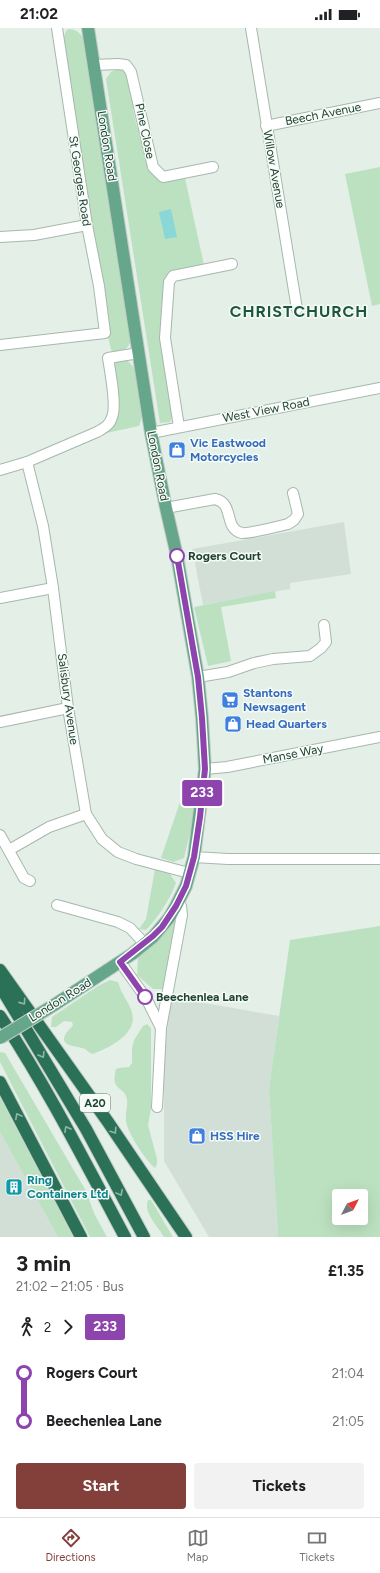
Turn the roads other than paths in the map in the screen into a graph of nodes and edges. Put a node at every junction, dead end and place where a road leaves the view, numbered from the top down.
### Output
1 (57, 28) edge
2 (88, 28) edge
3 (251, 28) edge
4 (94, 65) junction
5 (380, 103) edge
6 (266, 126) junction
7 (213, 167) dead end
8 (86, 225) junction
9 (0, 237) edge
10 (232, 264) dead end
11 (297, 309) dead end
12 (0, 345) edge
13 (138, 353) junction
14 (380, 388) edge
15 (179, 427) junction
16 (151, 433) junction
17 (27, 462) junction
18 (0, 470) edge
19 (293, 493) dead end
20 (166, 508) junction
21 (53, 588) junction
22 (0, 598) edge
23 (324, 625) dead end
24 (198, 677) junction
25 (68, 708) junction
26 (0, 722) edge
27 (380, 737) edge
28 (205, 769) junction
29 (86, 814) junction
30 (0, 835) edge
31 (9, 850) junction
32 (194, 857) junction
33 (380, 859) edge
34 (190, 873) junction
35 (30, 881) dead end
36 (178, 902) junction
37 (57, 906) dead end
38 (145, 944) junction
39 (120, 962) junction
40 (0, 970) edge
41 (0, 986) edge
42 (0, 1016) edge
43 (161, 1028) junction
44 (0, 1038) edge
45 (0, 1082) edge
46 (158, 1107) dead end
47 (81, 1237) edge
48 (125, 1237) edge
49 (144, 1237) edge
50 (186, 1237) edge

1 - 8 street, St Georges Road
2 - 4 main road, London Road
3 - 6 street, Willow Avenue
4 - 7 street, Pine Close
4 - 13 main road, London Road
5 - 6 street, Beech Avenue
6 - 11 street, Willow Avenue
8 - 9 street
8 - 12 street, St Georges Road
10 - 15 street
13 - 16 main road, London Road
13 - 17 street
14 - 15 street, West View Road
15 - 16 street, West View Road
16 - 20 main road, London Road
17 - 18 street
17 - 21 street, Salisbury Avenue
19 - 20 street
20 - 24 main road, London Road
21 - 22 street
21 - 25 street, Salisbury Avenue
23 - 24 street
24 - 28 main road, London Road
25 - 26 street
25 - 29 street, Salisbury Avenue
27 - 28 street, Manse Way
28 - 32 main road, London Road
29 - 31 street
29 - 34 street, Salisbury Avenue
30 - 31 street
31 - 35 street
32 - 33 street
32 - 34 main road, London Road
34 - 36 main road, London Road
36 - 38 main road, London Road
36 - 43 street
37 - 38 street
38 - 39 main road, London Road
39 - 43 street
39 - 44 main road, London Road, bridge
40 -> 50 highway, A20
41 -> 49 highway
48 -> 42 highway
43 - 46 street
47 -> 45 highway

